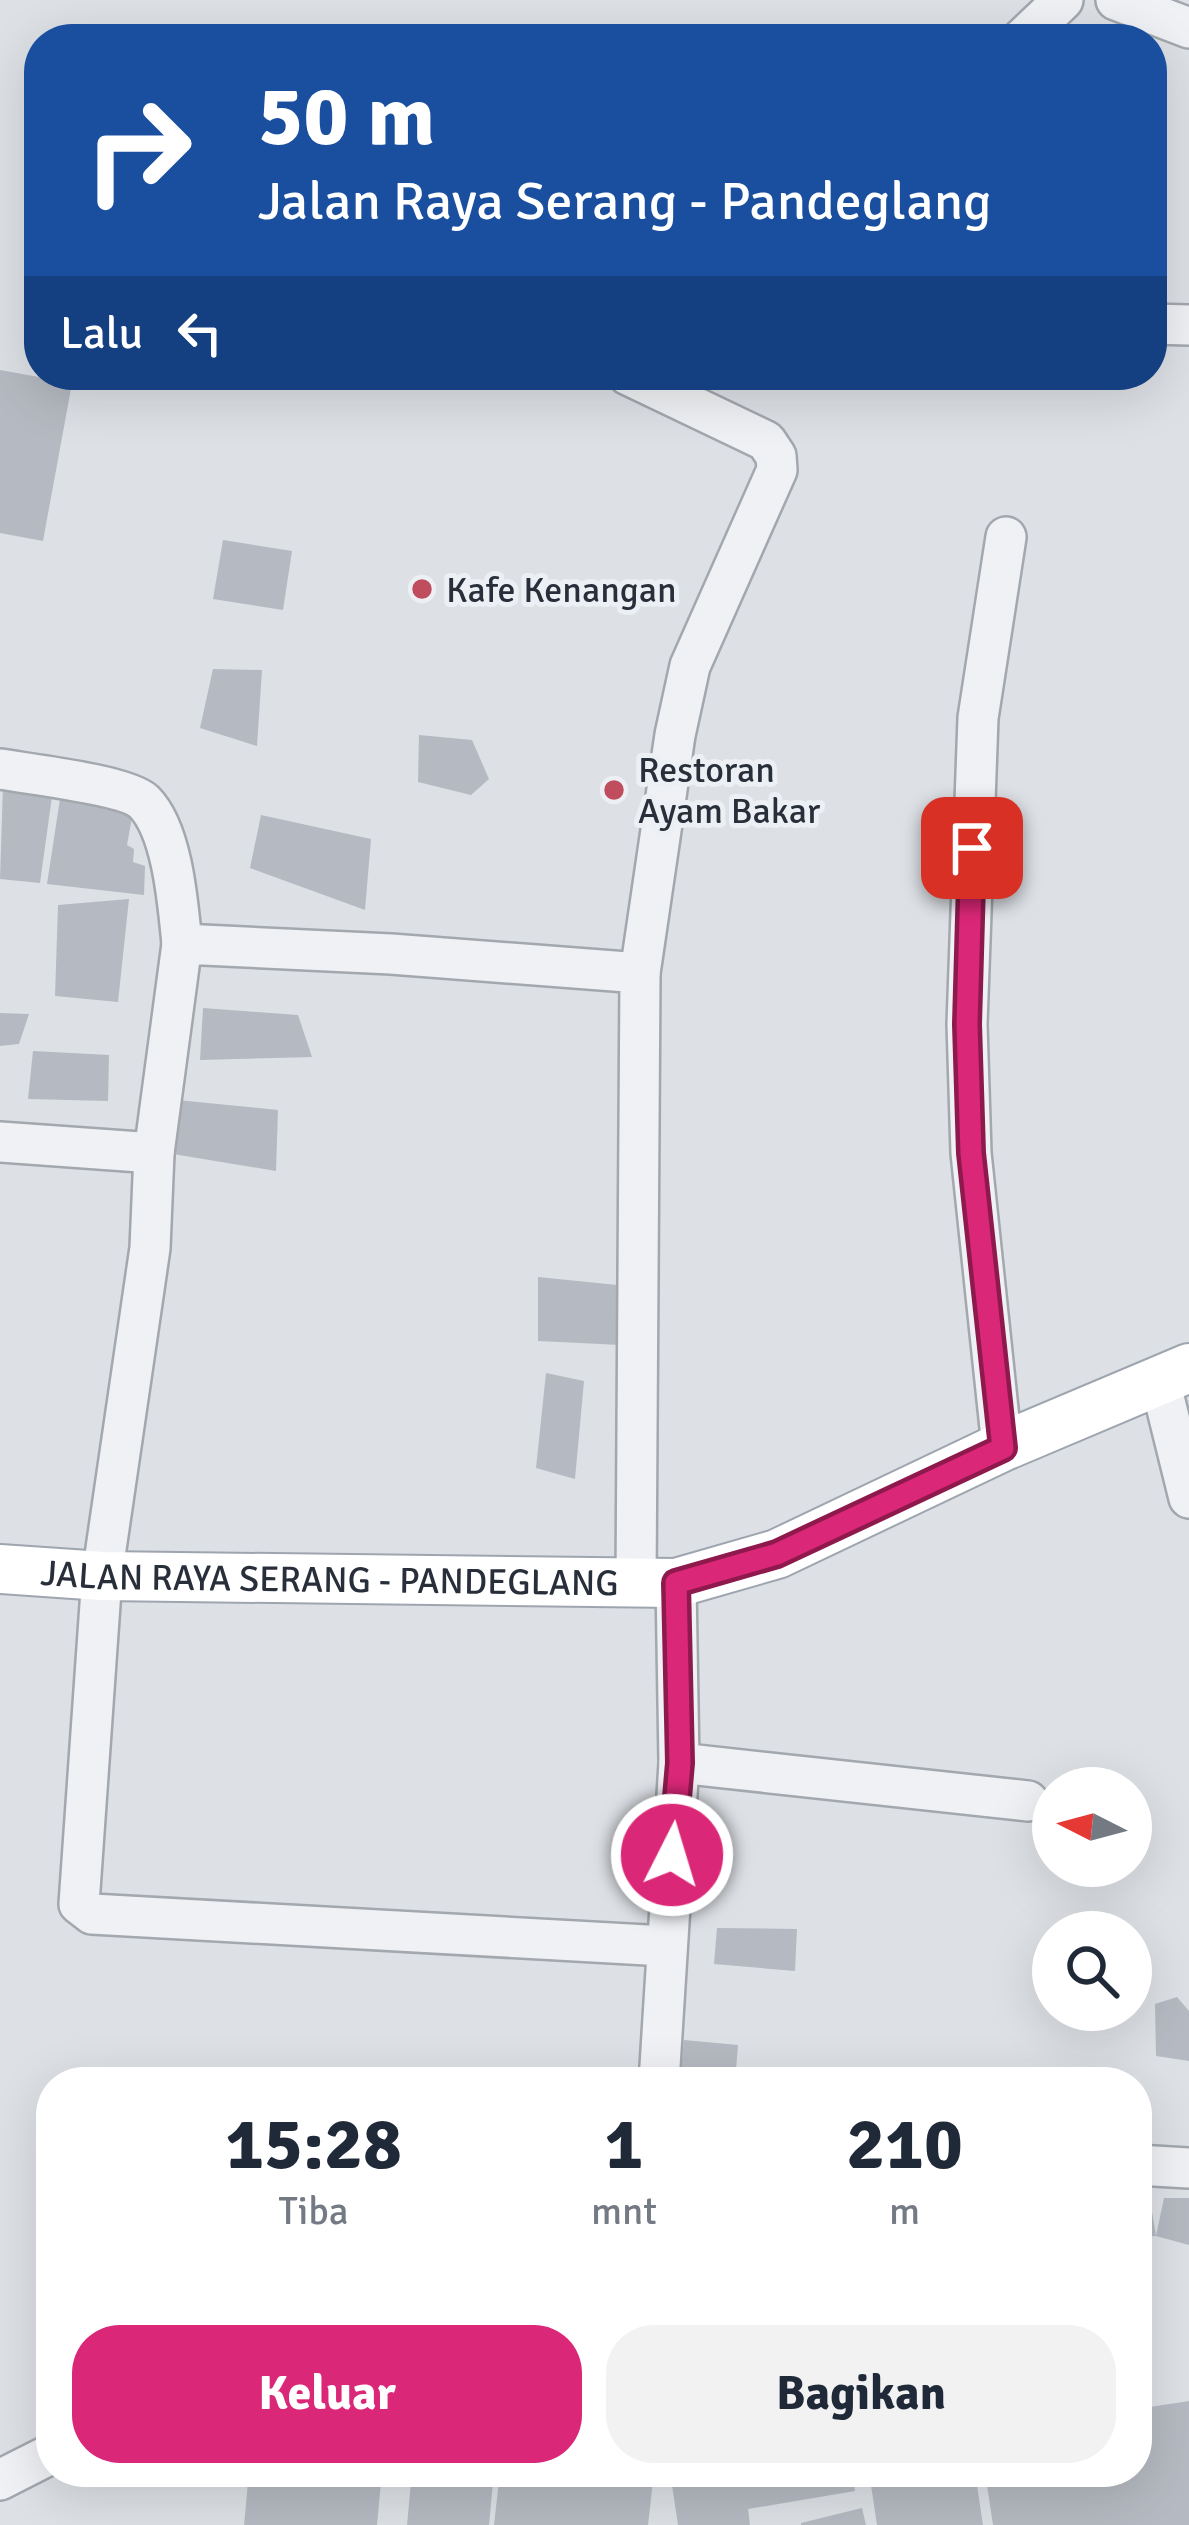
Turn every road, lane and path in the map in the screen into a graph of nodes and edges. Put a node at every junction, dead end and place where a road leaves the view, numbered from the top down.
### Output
1 (1063, 0) edge
2 (1116, 0) edge
3 (1042, 24) edge
4 (1189, 28) edge
5 (659, 390) edge
6 (1006, 537) dead end
7 (0, 769) edge
8 (182, 944) junction
9 (640, 973) junction
10 (0, 1142) edge
11 (154, 1153) junction
12 (1174, 1375) edge
13 (1003, 1448) junction
14 (1189, 1498) edge
15 (0, 1569) edge
16 (102, 1576) junction
17 (656, 1583) junction
18 (680, 1763) junction
19 (1028, 1801) dead end
20 (665, 1946) junction
21 (660, 2067) edge
22 (1152, 2166) edge
23 (1189, 2168) edge
24 (36, 2462) edge
25 (0, 2480) edge

1 - 3 street
2 - 4 street
5 - 9 street
6 - 13 street
7 - 8 street
8 - 9 street
8 - 11 street
9 - 17 street
10 - 11 street
11 - 16 street
12 - 13 main road, JALAN RAYA SERANG - PANDEGLANG
12 - 14 street
13 - 17 main road, JALAN RAYA SERANG - PANDEGLANG
15 - 16 main road, JALAN RAYA SERANG - PANDEGLANG
16 - 17 main road, JALAN RAYA SERANG - PANDEGLANG
16 - 20 street
17 - 18 street
18 - 19 street
18 - 20 street
20 - 21 street
22 - 23 street
24 - 25 street

